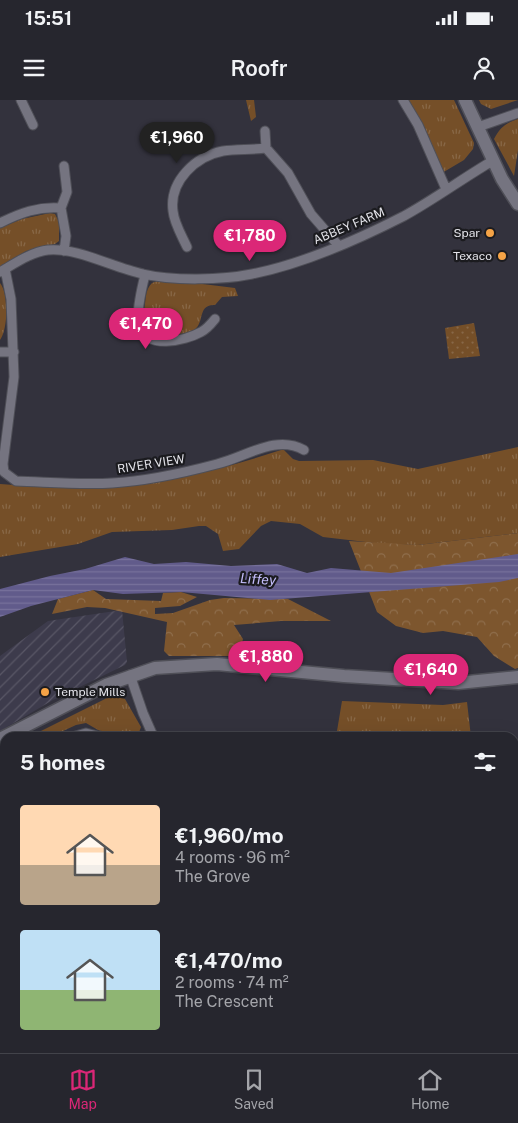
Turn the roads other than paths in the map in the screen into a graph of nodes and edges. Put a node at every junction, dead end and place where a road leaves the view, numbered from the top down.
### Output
1 (22, 100) edge
2 (403, 100) edge
3 (465, 100) edge
4 (518, 113) edge
5 (33, 125) dead end
6 (478, 127) junction
7 (265, 131) dead end
8 (266, 148) junction
9 (494, 160) junction
10 (64, 166) dead end
11 (446, 189) junction
12 (518, 204) edge
13 (61, 208) junction
14 (0, 222) edge
15 (338, 245) junction
16 (188, 247) dead end
17 (64, 251) junction
18 (2, 270) edge
19 (144, 275) junction
20 (215, 319) dead end
21 (0, 352) edge
22 (14, 352) junction
23 (304, 450) dead end
24 (2, 473) edge
25 (130, 675) junction
26 (518, 677) edge
27 (13, 732) edge
28 (150, 732) edge

1 - 5 street
2 - 11 street
3 - 6 street
4 - 6 street
6 - 9 street
7 - 8 street
8 - 15 street
8 - 16 street
9 - 11 street, ABBEY FARM
9 - 12 street
10 - 13 street
11 - 15 street, ABBEY FARM
13 - 14 street
13 - 17 street
15 - 19 street, ABBEY FARM
17 - 18 street, ABBEY FARM
17 - 19 street, ABBEY FARM
18 - 22 street
19 - 20 street
21 - 22 street
22 - 24 street
23 - 24 street, RIVER VIEW
25 - 26 street
25 - 27 street
25 - 28 street

